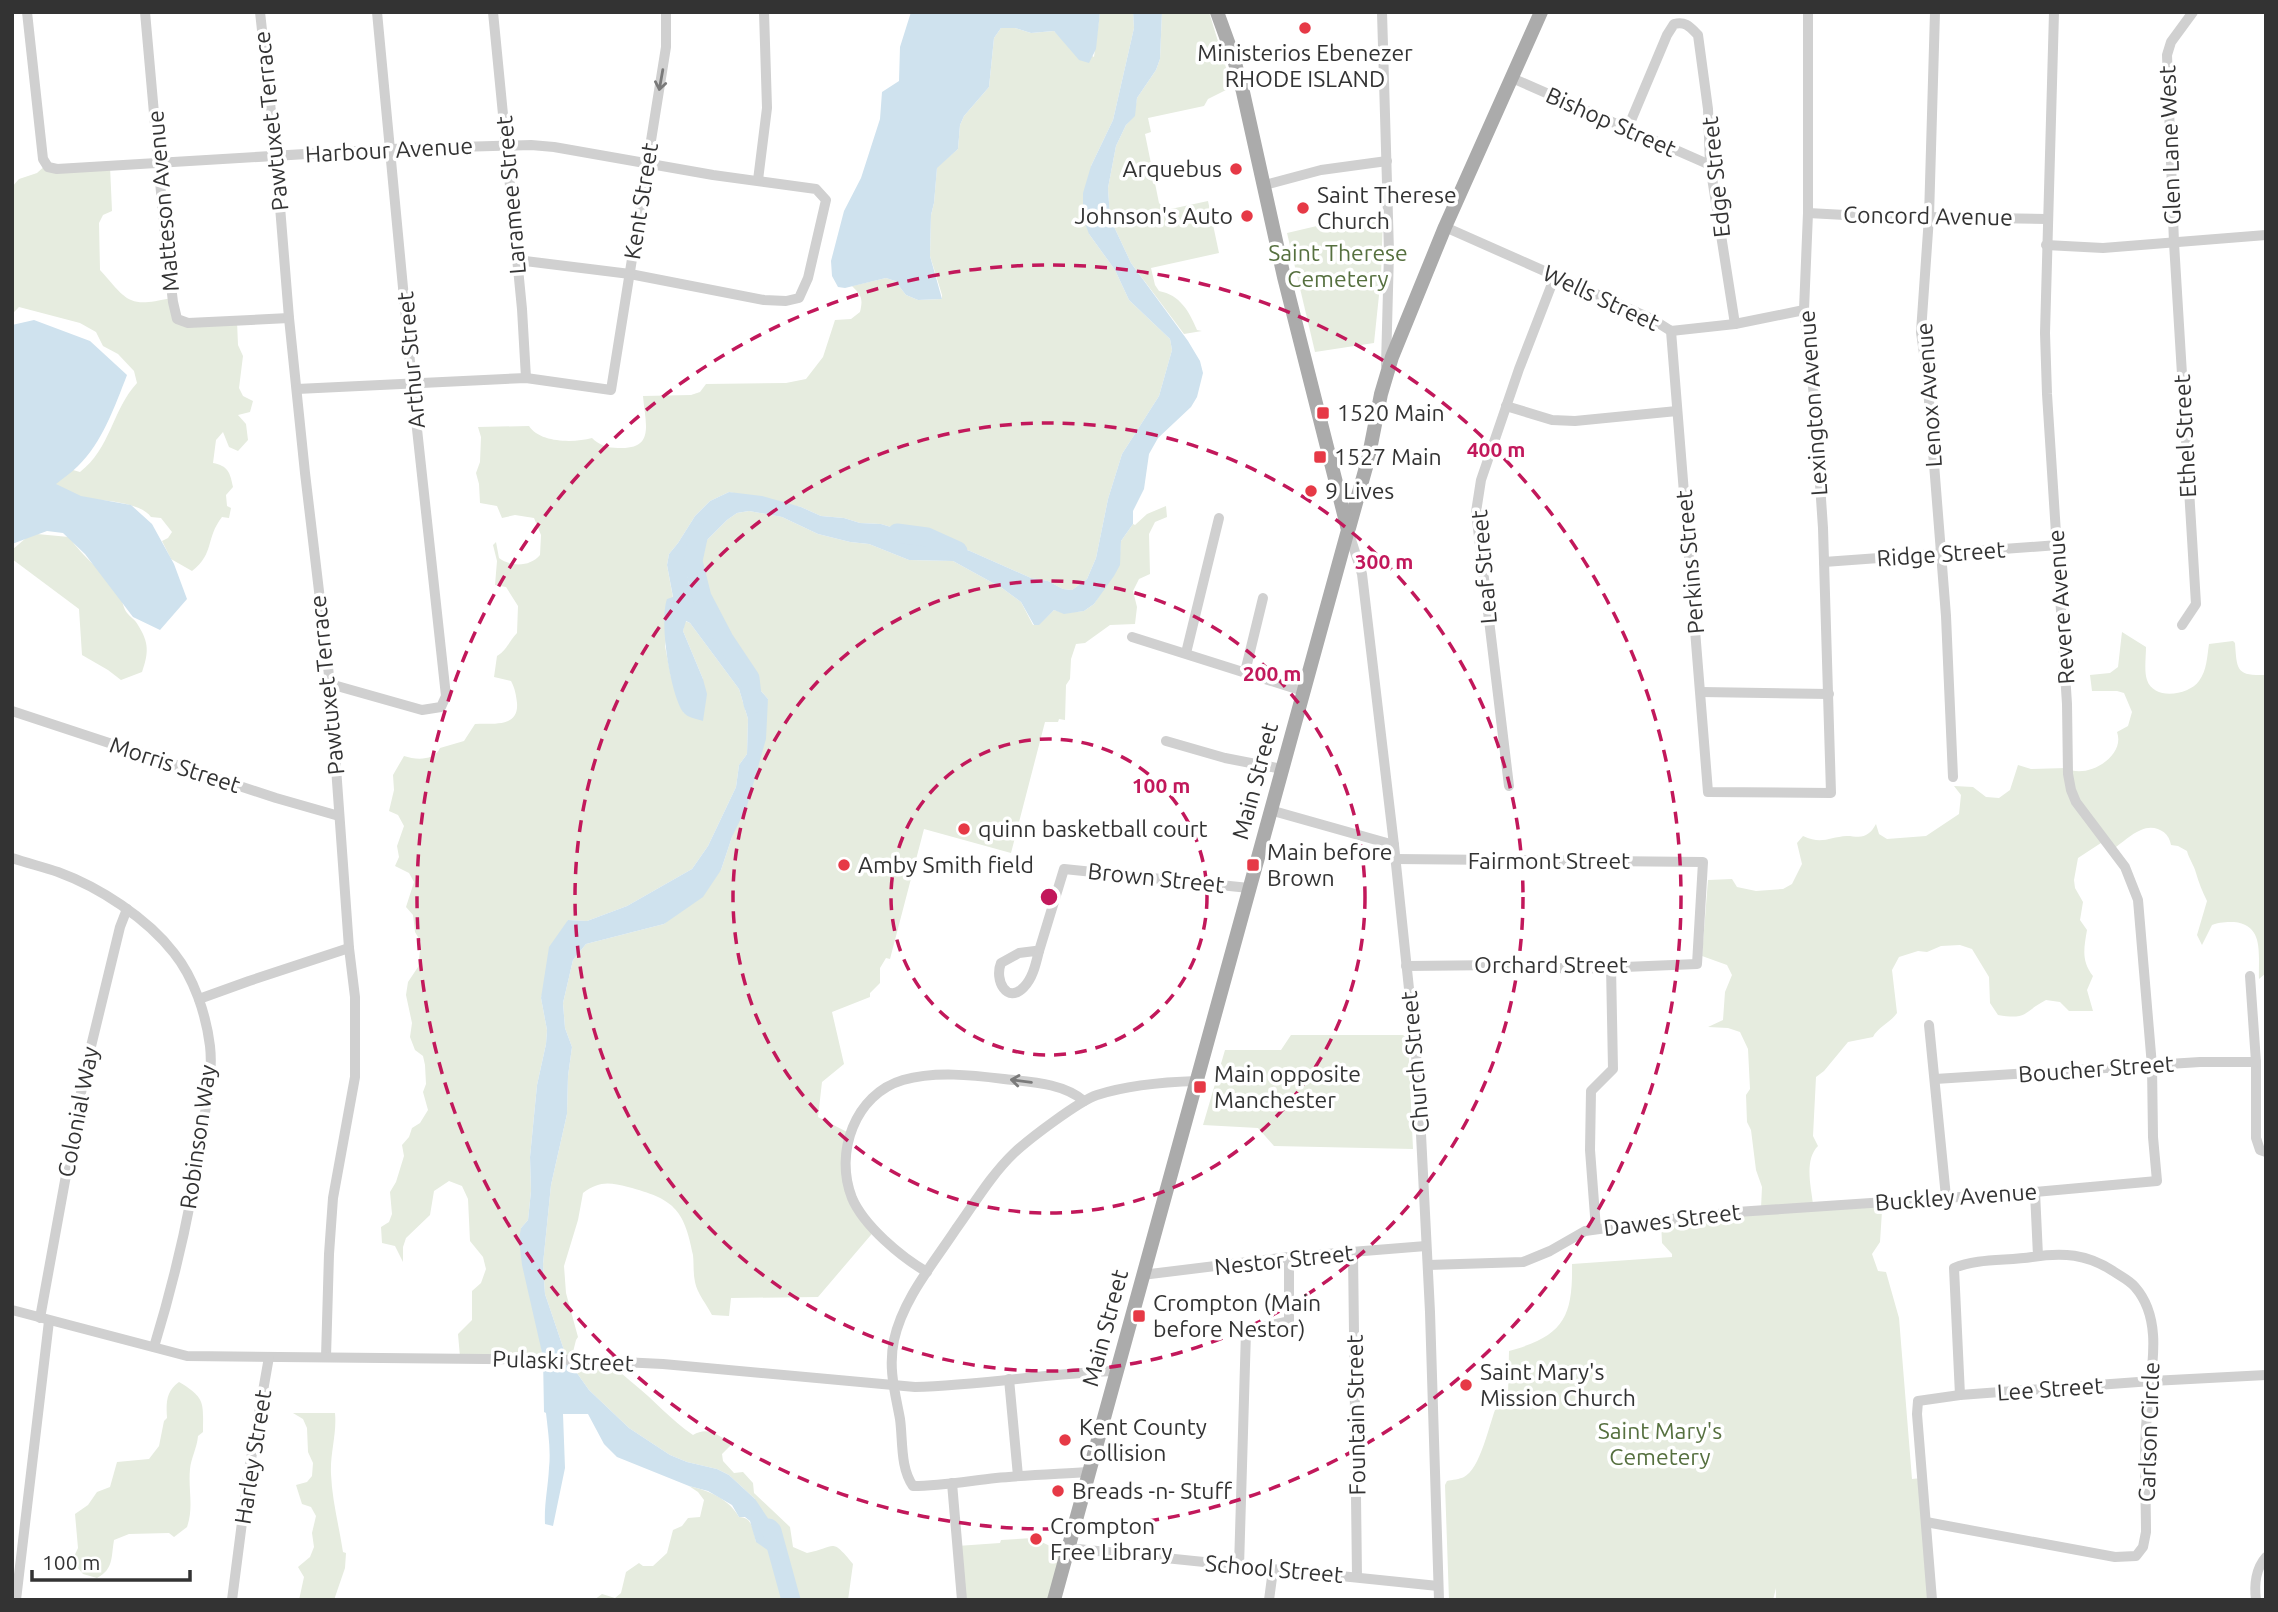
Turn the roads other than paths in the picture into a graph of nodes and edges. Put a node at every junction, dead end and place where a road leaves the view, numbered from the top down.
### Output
1 (27, 12) edge
2 (145, 12) edge
3 (260, 12) edge
4 (377, 12) edge
5 (494, 12) edge
6 (666, 12) edge
7 (764, 12) edge
8 (1217, 12) edge
9 (1382, 12) edge
10 (1541, 12) edge
11 (1808, 12) edge
12 (1935, 12) edge
13 (2054, 12) edge
14 (2193, 12) edge
15 (1512, 78) junction
16 (1627, 130) junction
17 (506, 145) junction
18 (389, 149) junction
19 (276, 157) junction
20 (1387, 161) junction
21 (159, 163) junction
22 (646, 163) junction
23 (1710, 165) junction
24 (758, 180) junction
25 (1265, 185) junction
26 (1808, 213) junction
27 (1929, 217) junction
28 (2047, 219) junction
29 (1446, 228) junction
30 (2266, 235) edge
31 (2174, 243) junction
32 (2046, 245) junction
33 (517, 260) junction
34 (630, 274) junction
35 (1555, 276) junction
36 (1804, 310) junction
37 (289, 318) junction
38 (1735, 324) junction
39 (1671, 331) junction
40 (526, 378) junction
41 (1385, 379) junction
42 (412, 383) junction
43 (297, 389) junction
44 (1506, 406) junction
45 (1677, 411) junction
46 (1219, 518) dead end
47 (1348, 530) junction
48 (2058, 545) junction
49 (1940, 555) junction
50 (1824, 562) junction
51 (1263, 598) dead end
52 (2182, 625) dead end
53 (1132, 637) dead end
54 (1186, 653) junction
55 (1245, 672) junction
56 (330, 684) junction
57 (1303, 691) junction
58 (1701, 692) junction
59 (1829, 694) junction
60 (12, 711) edge
61 (1166, 741) dead end
62 (1282, 769) junction
63 (1952, 777) dead end
64 (1509, 786) dead end
65 (1830, 793) joint
66 (1270, 810) junction
67 (339, 816) junction
68 (1394, 845) junction
69 (14, 859) edge
70 (1395, 859) junction
71 (12, 873) edge
72 (1249, 888) junction
73 (127, 909) junction
74 (349, 948) junction
75 (1039, 951) dead end
76 (1697, 964) joint
77 (1406, 965) junction
78 (1611, 966) junction
79 (2250, 976) dead end
80 (199, 999) junction
81 (1929, 1025) dead end
82 (2256, 1062) junction
83 (2152, 1066) junction
84 (1936, 1079) junction
85 (1197, 1082) junction
86 (1084, 1101) junction
87 (2263, 1151) edge
88 (2157, 1181) joint
89 (2035, 1192) junction
90 (1946, 1197) junction
91 (1755, 1211) joint
92 (1596, 1229) junction
93 (1426, 1246) junction
94 (1353, 1252) junction
95 (2038, 1256) junction
96 (1289, 1257) junction
97 (1428, 1265) junction
98 (927, 1272) junction
99 (1142, 1275) junction
100 (12, 1310) edge
101 (45, 1319) junction
102 (155, 1347) junction
103 (269, 1357) junction
104 (326, 1357) junction
105 (1117, 1371) junction
106 (2266, 1375) edge
107 (1009, 1379) junction
108 (2152, 1381) junction
109 (893, 1385) junction
110 (1960, 1395) junction
111 (1090, 1472) junction
112 (1018, 1476) junction
113 (952, 1483) junction
114 (12, 1520) edge
115 (25, 1522) junction
116 (1926, 1522) junction
117 (1068, 1548) junction
118 (2266, 1557) edge
119 (1239, 1567) junction
120 (1273, 1570) junction
121 (1357, 1577) junction
122 (1438, 1586) junction
123 (16, 1600) edge
124 (232, 1600) edge
125 (962, 1600) edge
126 (1054, 1600) edge
127 (1269, 1600) edge
128 (1439, 1600) edge
129 (1932, 1600) edge
130 (2256, 1600) edge

1 - 21 street, Harbour Avenue
2 - 21 street, Matteson Avenue
3 - 19 street, Pawtuxet Terrace
4 - 18 street, Arthur Street
5 - 17 street, Laramee Street
6 -> 22 street, Kent Street
7 - 24 street
8 - 25 main road, Main Street
9 - 20 street
10 - 15 main road
11 - 26 street, Lexington Avenue
12 - 27 street, Lenox Avenue
13 - 28 street, Revere Avenue
14 - 31 street, Glen Lane West
15 - 16 street, Bishop Street
15 - 29 main road
16 - 23 street, Bishop Street
16 - 23 street, Edge Street
17 - 18 street, Harbour Avenue
17 - 22 street, Harbour Avenue
17 - 33 street, Laramee Street
18 - 19 street, Harbour Avenue
18 - 42 street, Arthur Street
19 - 21 street, Harbour Avenue
19 - 37 street, Pawtuxet Terrace
20 - 25 street
20 - 41 street
21 - 37 street, Matteson Avenue
22 - 24 street, Harbour Avenue
22 - 34 street, Kent Street
23 - 38 street, Edge Street
24 - 34 street, Harbour Avenue
25 - 47 main road, Main Street
26 - 27 street, Concord Avenue
26 - 36 street, Lexington Avenue
27 - 28 street, Concord Avenue
27 - 49 street, Lenox Avenue
28 - 32 street, Revere Avenue
29 - 35 street, Wells Street
29 - 41 main road
30 - 31 street
31 - 32 street
31 - 52 street, Ethel Street
32 - 48 street, Revere Avenue
33 - 34 street
33 - 40 street, Laramee Street
34 - 40 street, Kent Street
35 - 39 street, Wells Street
35 - 44 street, Leaf Street
36 - 38 street, Wells Street
36 - 50 street, Lexington Avenue
37 - 43 street, Pawtuxet Terrace
38 - 39 street, Wells Street
39 - 45 street, Perkins Street
40 - 42 street
41 - 47 main road
42 - 43 street
42 - 56 street, Arthur Street
43 - 56 street, Pawtuxet Terrace
44 - 45 street
44 - 64 street, Leaf Street
45 - 58 street, Perkins Street
46 - 54 street
47 - 57 main road, Main Street
47 - 68 street, Church Street
48 - 49 street, Ridge Street
48 - 83 street, Revere Avenue
49 - 50 street, Ridge Street
49 - 63 street, Lenox Avenue
50 - 59 street, Lexington Avenue
51 - 55 street
53 - 54 street
54 - 55 street
55 - 57 street
56 - 67 street, Pawtuxet Terrace
57 - 62 main road, Main Street
58 - 59 street
58 - 65 street, Perkins Street
59 - 65 street, Lexington Avenue
60 - 67 street, Morris Street
61 - 62 street
62 - 66 main road, Main Street
66 - 68 street
66 - 72 main road, Main Street
67 - 74 street, Pawtuxet Terrace
68 - 70 street, Church Street
69 - 71 street
69 - 73 street, Robinson Way
70 - 76 street, Fairmont Street
70 - 77 street, Church Street
72 - 75 street, Brown Street
72 - 85 main road, Main Street
73 - 80 street, Robinson Way
73 - 101 street, Colonial Way
74 - 80 street
74 - 104 street, Pawtuxet Terrace
76 - 78 street, Orchard Street
77 - 78 street, Orchard Street
77 - 93 street, Church Street
78 - 92 street
79 - 82 street
80 - 102 street, Robinson Way
81 - 84 street
82 - 83 street, Boucher Street
82 - 87 street
83 - 84 street, Boucher Street
83 - 88 street, Revere Avenue
84 - 90 street
85 - 86 street
85 - 99 main road, Main Street
86 - 98 street
86 -> 98 street
88 - 89 street, Buckley Avenue
89 - 90 street, Buckley Avenue
89 - 95 street
90 - 91 street, Buckley Avenue
91 - 92 street, Dawes Street
92 - 97 street, Dawes Street
93 - 94 street, Nestor Street
93 - 97 street, Church Street
94 - 96 street, Nestor Street
94 - 121 street, Fountain Street
95 - 108 street, Carlson Circle
95 - 110 street, Carlson Circle
96 - 99 street, Nestor Street
96 - 119 street
97 - 122 street, Church Street
98 - 109 street
99 - 105 main road, Main Street
100 - 101 street, Pulaski Street
101 - 102 street, Pulaski Street
101 - 115 street, Colonial Way
102 - 103 street, Pulaski Street
103 - 104 street, Pulaski Street
103 - 124 street, Harley Street
104 - 109 street, Pulaski Street
105 - 107 street, Pulaski Street
105 - 111 main road, Main Street
106 - 108 street, Lee Street
107 - 109 street, Pulaski Street
107 - 112 street
108 - 110 street, Lee Street
108 - 116 street, Carlson Circle
109 - 113 street
110 - 116 street, Lee Street
111 - 112 street
111 - 117 main road, Main Street
112 - 113 street
113 - 125 street
114 - 115 street
115 - 123 street, Colonial Way
116 - 129 street
117 - 119 street, School Street
117 - 126 main road, Main Street
118 - 130 street
119 - 120 street, School Street
120 - 121 street, School Street
120 - 127 street
121 - 122 street, School Street
122 - 128 street, Church Street

